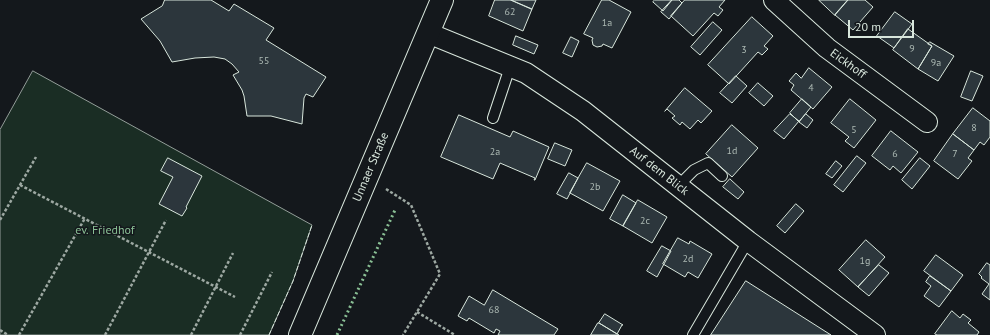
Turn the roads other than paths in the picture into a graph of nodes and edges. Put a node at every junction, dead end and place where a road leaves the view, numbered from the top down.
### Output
1 (442, 0) edge
2 (774, 0) edge
3 (428, 33) junction
4 (510, 67) junction
5 (493, 118) dead end
6 (928, 122) dead end
7 (722, 176) dead end
8 (678, 186) junction
9 (748, 241) junction
10 (300, 335) edge
11 (693, 335) edge
12 (875, 335) edge

1 - 3 main road, Unnaer Straße
2 - 6 street, Eickhoff
3 - 4 street, Auf dem Blick
3 - 10 main road, Unnaer Straße
4 - 5 lane
4 - 8 street, Auf dem Blick
7 - 8 lane
8 - 9 street, Auf dem Blick
9 - 11 lane
9 - 12 street, Auf dem Blick

